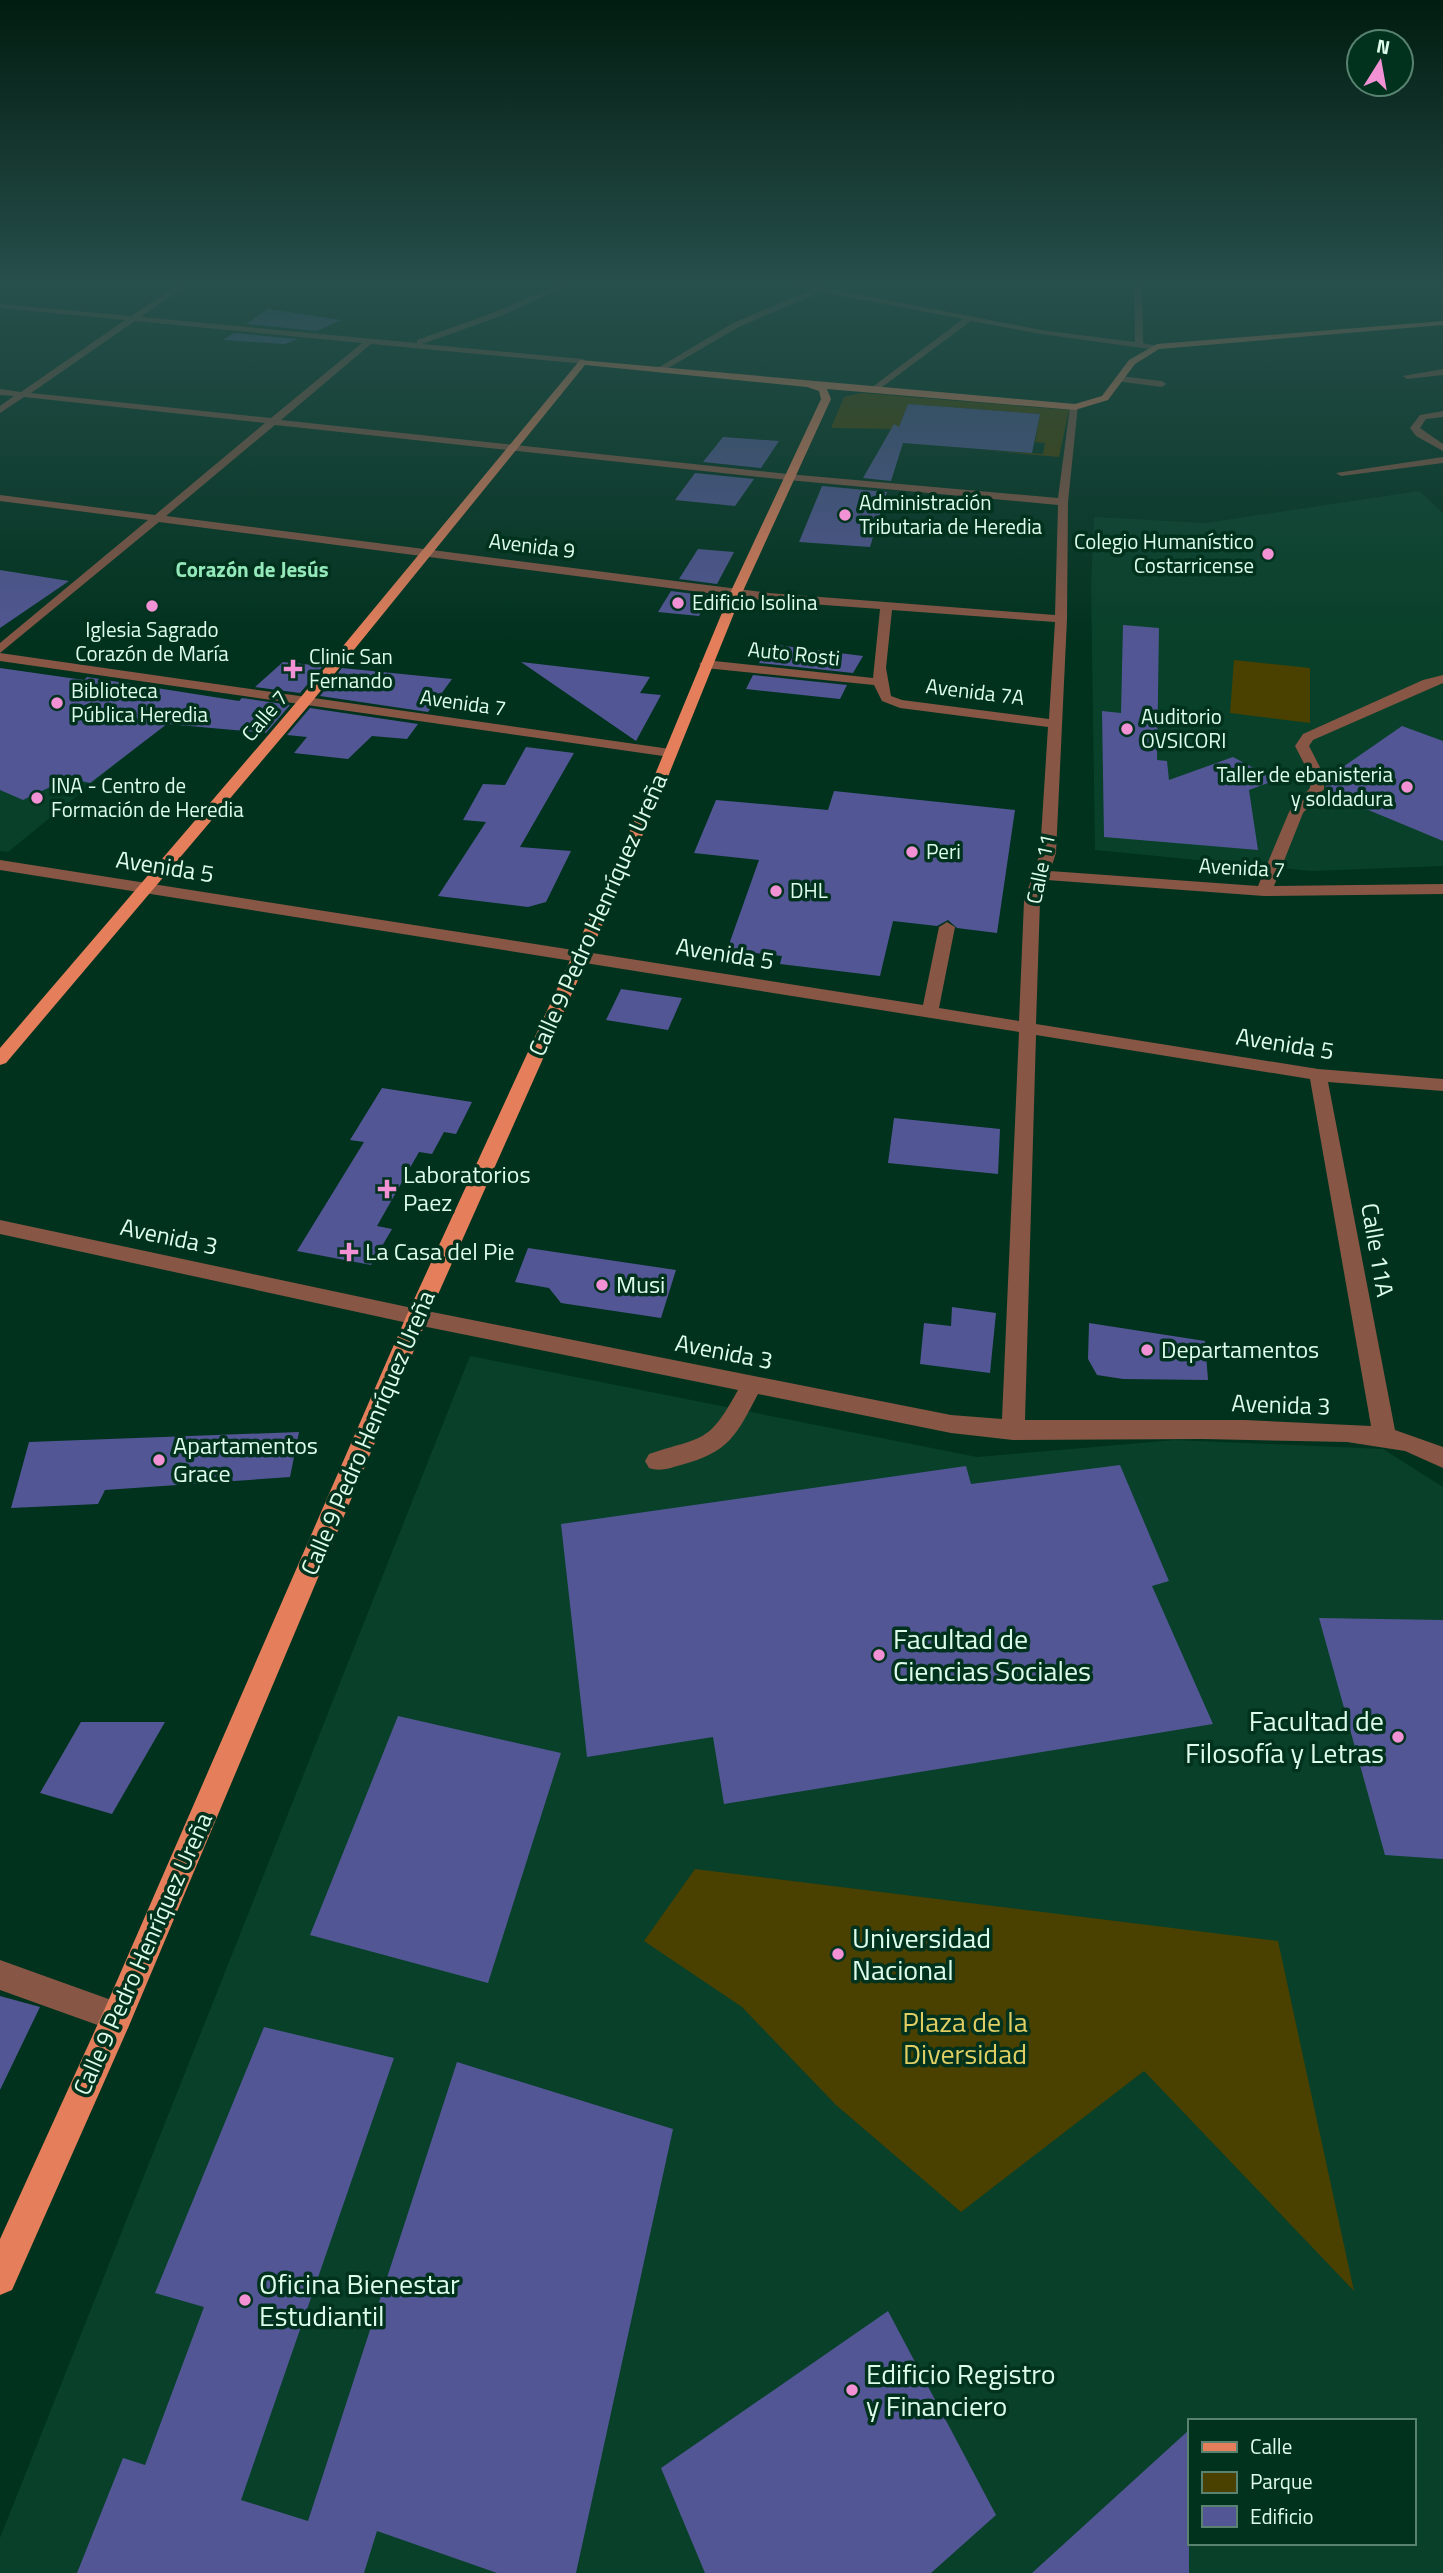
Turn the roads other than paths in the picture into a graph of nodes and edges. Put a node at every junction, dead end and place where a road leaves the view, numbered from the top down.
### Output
1 (107, 403) edge
2 (297, 403) edge
3 (551, 403) edge
4 (824, 403) edge
5 (1029, 403) edge
6 (1088, 403) edge
7 (1075, 407) junction
8 (1443, 414) edge
9 (276, 421) junction
10 (516, 447) junction
11 (1443, 448) edge
12 (1443, 460) edge
13 (1341, 473) dead end
14 (788, 477) junction
15 (0, 498) edge
16 (1063, 502) junction
17 (158, 518) junction
18 (428, 552) junction
19 (737, 591) junction
20 (886, 606) junction
21 (1061, 619) junction
22 (0, 649) edge
23 (0, 657) edge
24 (705, 664) junction
25 (1443, 679) edge
26 (879, 682) junction
27 (305, 701) junction
28 (1056, 724) junction
29 (670, 753) junction
30 (0, 865) edge
31 (1040, 875) junction
32 (148, 889) junction
33 (1443, 889) edge
34 (1264, 891) junction
35 (947, 927) dead end
36 (581, 955) junction
37 (930, 1012) junction
38 (1028, 1028) junction
39 (0, 1059) edge
40 (1318, 1075) junction
41 (1443, 1085) edge
42 (0, 1227) edge
43 (417, 1317) junction
44 (752, 1384) junction
45 (1013, 1431) junction
46 (1384, 1435) junction
47 (1443, 1458) edge
48 (657, 1461) dead end
49 (0, 1975) edge
50 (117, 2017) junction
51 (0, 2278) edge

1 - 9 street
2 - 9 street
3 - 10 main road, Calle 7
4 - 14 main road, Calle 9 Pedro Henríquez Ureña
5 - 7 main road
6 - 7 main road
7 - 16 street, Calle 11
8 - 11 street
9 - 10 street
9 - 17 street
10 - 14 street
10 - 18 main road, Calle 7
12 - 13 street
14 - 16 street
14 - 19 main road, Calle 9 Pedro Henríquez Ureña
15 - 17 street, Avenida 9
16 - 21 street, Calle 11
17 - 18 street, Avenida 9
17 - 22 street
18 - 19 street, Avenida 9
18 - 27 main road, Calle 7
19 - 20 street, Avenida 9
19 - 24 main road, Calle 9 Pedro Henríquez Ureña
20 - 21 street, Avenida 9
20 - 26 street
21 - 28 street, Calle 11
23 - 27 street, Avenida 7
24 - 26 street, Auto Rosti
24 - 29 main road, Calle 9 Pedro Henríquez Ureña
25 - 34 street
26 - 28 street, Avenida 7A
27 - 29 street, Avenida 7
27 - 32 main road, Calle 7
28 - 31 street, Calle 11
29 - 36 main road, Calle 9 Pedro Henríquez Ureña
30 - 32 street, Avenida 5
31 - 34 street, Avenida 7
31 - 38 street, Calle 11
32 - 36 street, Avenida 5
32 - 39 main road, Calle 7
33 - 34 street, Avenida 7
35 - 37 street
36 - 37 street, Avenida 5
36 - 43 main road, Calle 9 Pedro Henríquez Ureña
37 - 38 street, Avenida 5
38 - 40 street, Avenida 5
38 - 45 street, Calle 11
40 - 41 street, Avenida 5
40 - 46 street, Calle 11A
42 - 43 street, Avenida 3
43 - 44 street, Avenida 3
43 - 50 main road, Calle 9 Pedro Henríquez Ureña
44 - 45 street, Avenida 3
44 - 48 street
45 - 46 street, Avenida 3
46 - 47 street, Avenida 3
49 - 50 street
50 - 51 main road, Calle 9 Pedro Henríquez Ureña

